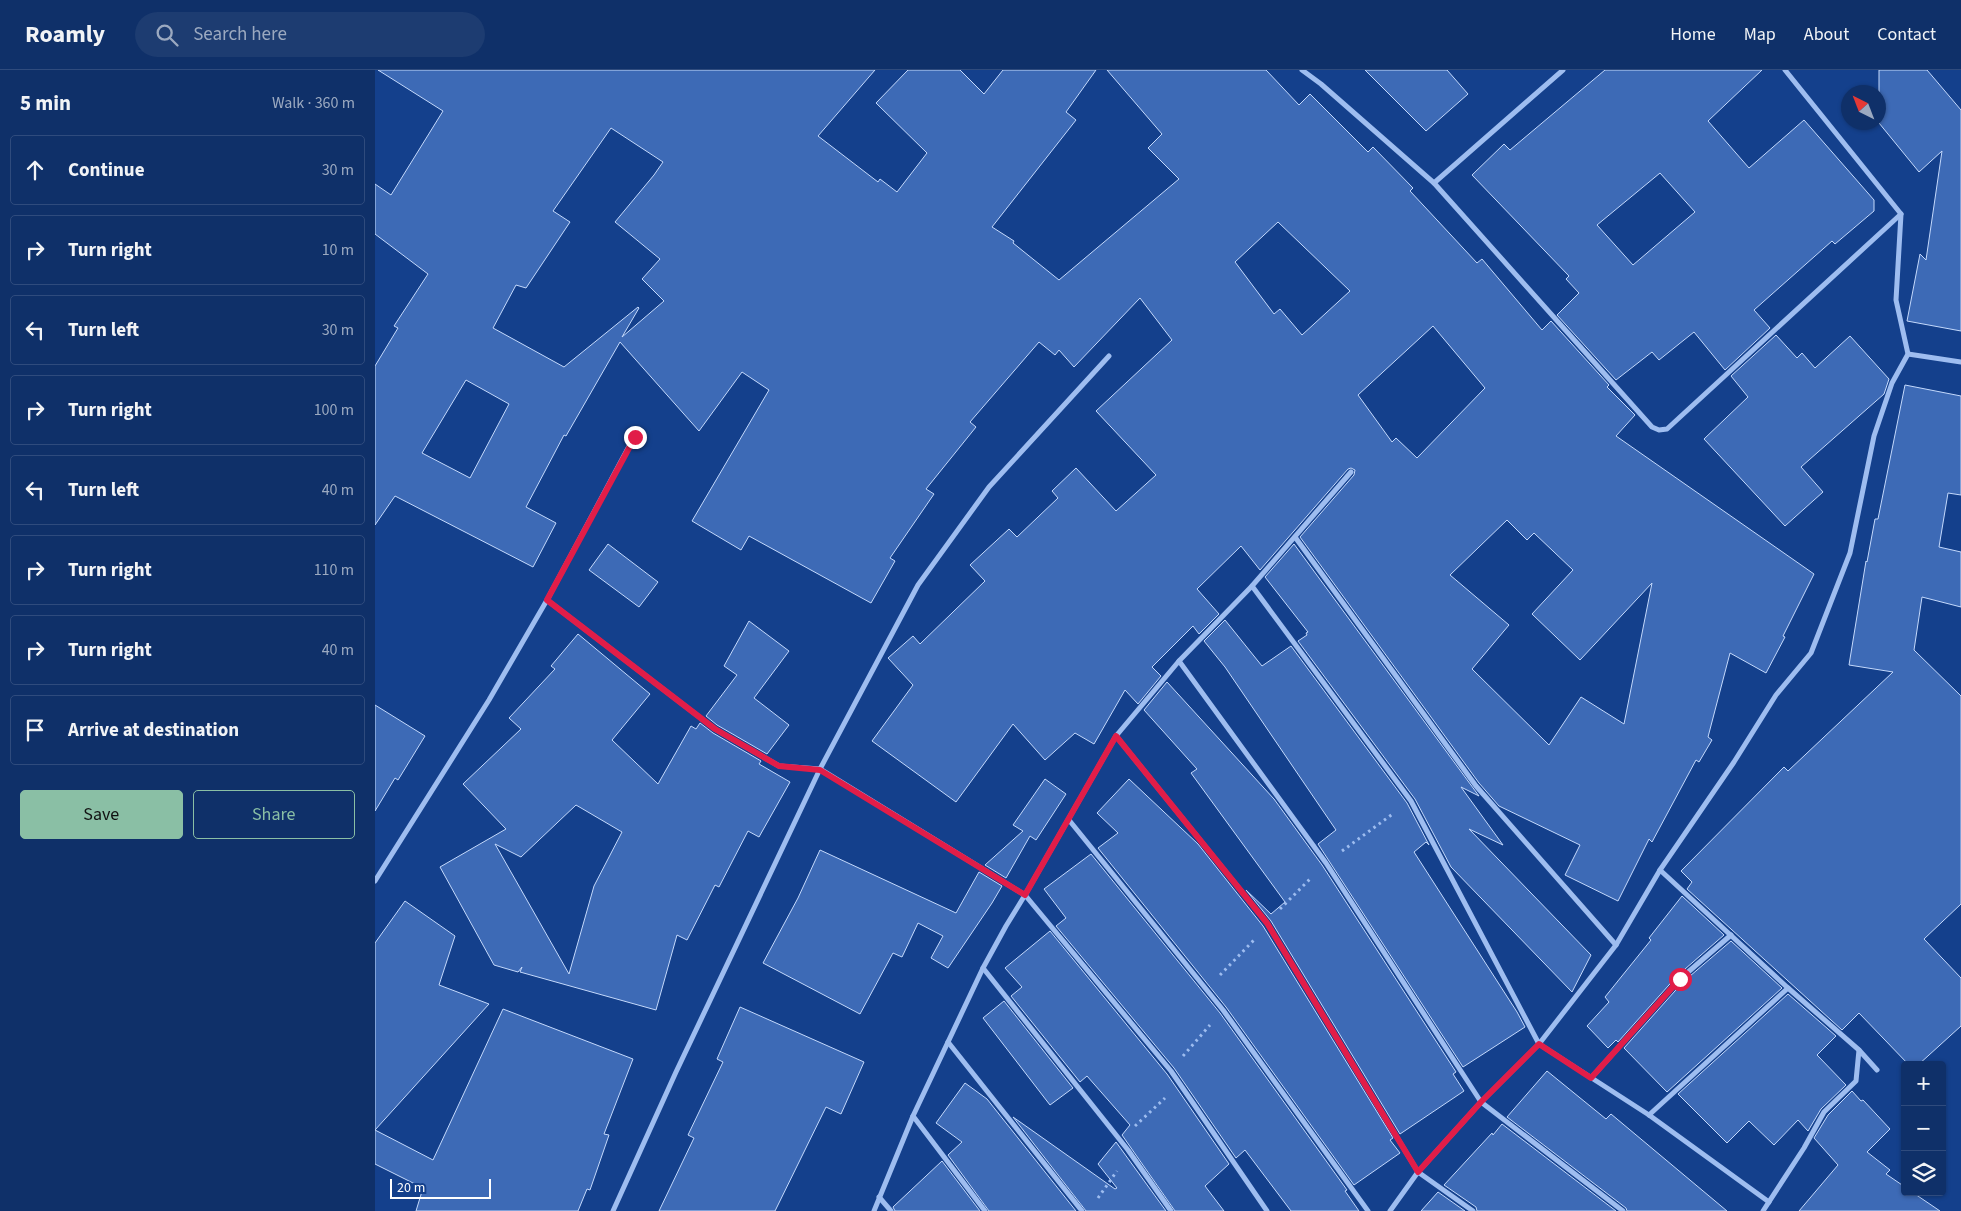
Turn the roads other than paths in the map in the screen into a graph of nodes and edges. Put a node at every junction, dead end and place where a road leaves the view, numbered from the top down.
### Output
1 (1302, 70) edge
2 (1563, 70) edge
3 (1785, 70) edge
4 (1434, 183) junction
5 (1901, 214) junction
6 (1908, 354) junction
7 (1109, 356) dead end
8 (1961, 362) edge
9 (635, 437) dead end
10 (1351, 472) dead end
11 (1295, 537) junction
12 (1252, 586) junction
13 (547, 600) junction
14 (1179, 661) junction
15 (1116, 736) junction
16 (820, 770) junction
17 (1069, 820) junction
18 (1660, 870) junction
19 (375, 881) edge
20 (1025, 895) junction
21 (1731, 935) junction
22 (1616, 944) junction
23 (983, 968) junction
24 (1788, 988) junction
25 (948, 1042) junction
26 (1539, 1044) junction
27 (1859, 1050) junction
28 (1877, 1070) dead end
29 (1591, 1078) junction
30 (1481, 1102) junction
31 (913, 1116) junction
32 (1649, 1116) junction
33 (1418, 1172) junction
34 (879, 1197) junction
35 (1769, 1202) junction
36 (613, 1211) edge
37 (874, 1211) edge
38 (891, 1211) edge
39 (985, 1211) edge
40 (1082, 1211) edge
41 (1171, 1211) edge
42 (1267, 1211) edge
43 (1368, 1211) edge
44 (1390, 1211) edge
45 (1473, 1211) edge
46 (1623, 1211) edge
47 (1763, 1211) edge

1 - 4 street
2 - 4 street
3 - 5 street
4 - 5 street
5 - 6 street
6 - 8 street
6 - 18 street
7 - 16 street
9 - 13 street
10 - 11 street
11 - 12 street
11 - 22 street
12 - 14 street
12 - 26 street
13 - 16 street
13 - 19 street
14 - 15 street
14 - 30 street
15 - 17 street
15 - 33 street
16 - 20 street
16 - 36 street
17 - 20 street
17 - 43 street
18 - 21 street
18 - 22 street
20 - 23 street
20 - 42 street
21 - 24 street
21 - 29 street
22 - 26 street
23 - 25 street
23 - 41 street
24 - 27 street
24 - 32 street
25 - 31 street
25 - 40 street
26 - 29 street
26 - 30 street
27 - 28 street
27 - 35 street
29 - 32 street
30 - 33 street
30 - 46 street
31 - 34 street
31 - 39 street
32 - 35 street
33 - 44 street
33 - 45 street
34 - 37 street
34 - 38 street
35 - 47 street

